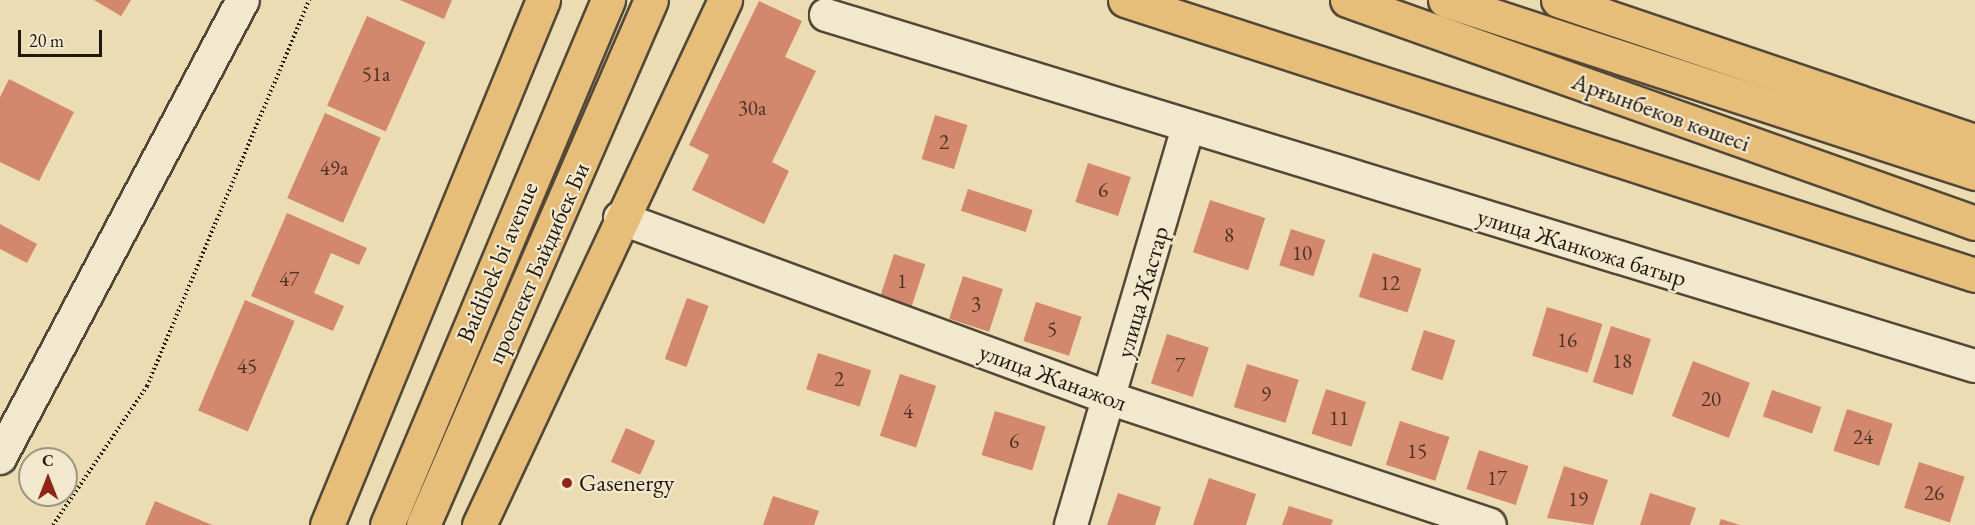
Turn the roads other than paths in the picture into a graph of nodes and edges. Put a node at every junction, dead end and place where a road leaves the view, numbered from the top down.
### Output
1 (243, 0) edge
2 (543, 0) edge
3 (608, 0) edge
4 (651, 0) edge
5 (725, 0) edge
6 (1125, 0) edge
7 (1347, 0) edge
8 (1445, 0) edge
9 (1558, 0) edge
10 (826, 15) dead end
11 (1188, 127) junction
12 (1975, 141) edge
13 (1975, 173) edge
14 (620, 218) junction
15 (1975, 223) edge
16 (1975, 274) edge
17 (1975, 366) edge
18 (1112, 399) junction
19 (0, 458) edge
20 (327, 525) edge
21 (387, 525) edge
22 (423, 525) edge
23 (479, 525) edge
24 (1071, 525) edge
25 (1490, 525) edge

1 - 19 street
2 - 20 main road
3 - 21 main road, Baidibek bi avenue
4 - 22 main road, проспект Байдибек Би
5 - 14 main road
6 - 16 main road
7 - 15 main road, Арғынбеков көшесі
8 - 13 main road, Арғынбеков көшесі
9 - 12 main road
10 - 11 street, улица Жанкожа батыр
11 - 17 street, улица Жанкожа батыр
11 - 18 street, улица Жастар
14 - 18 street, улица Жанажол
14 - 23 main road
18 - 24 street, улица Жастар
18 - 25 street, улица Жанажол

